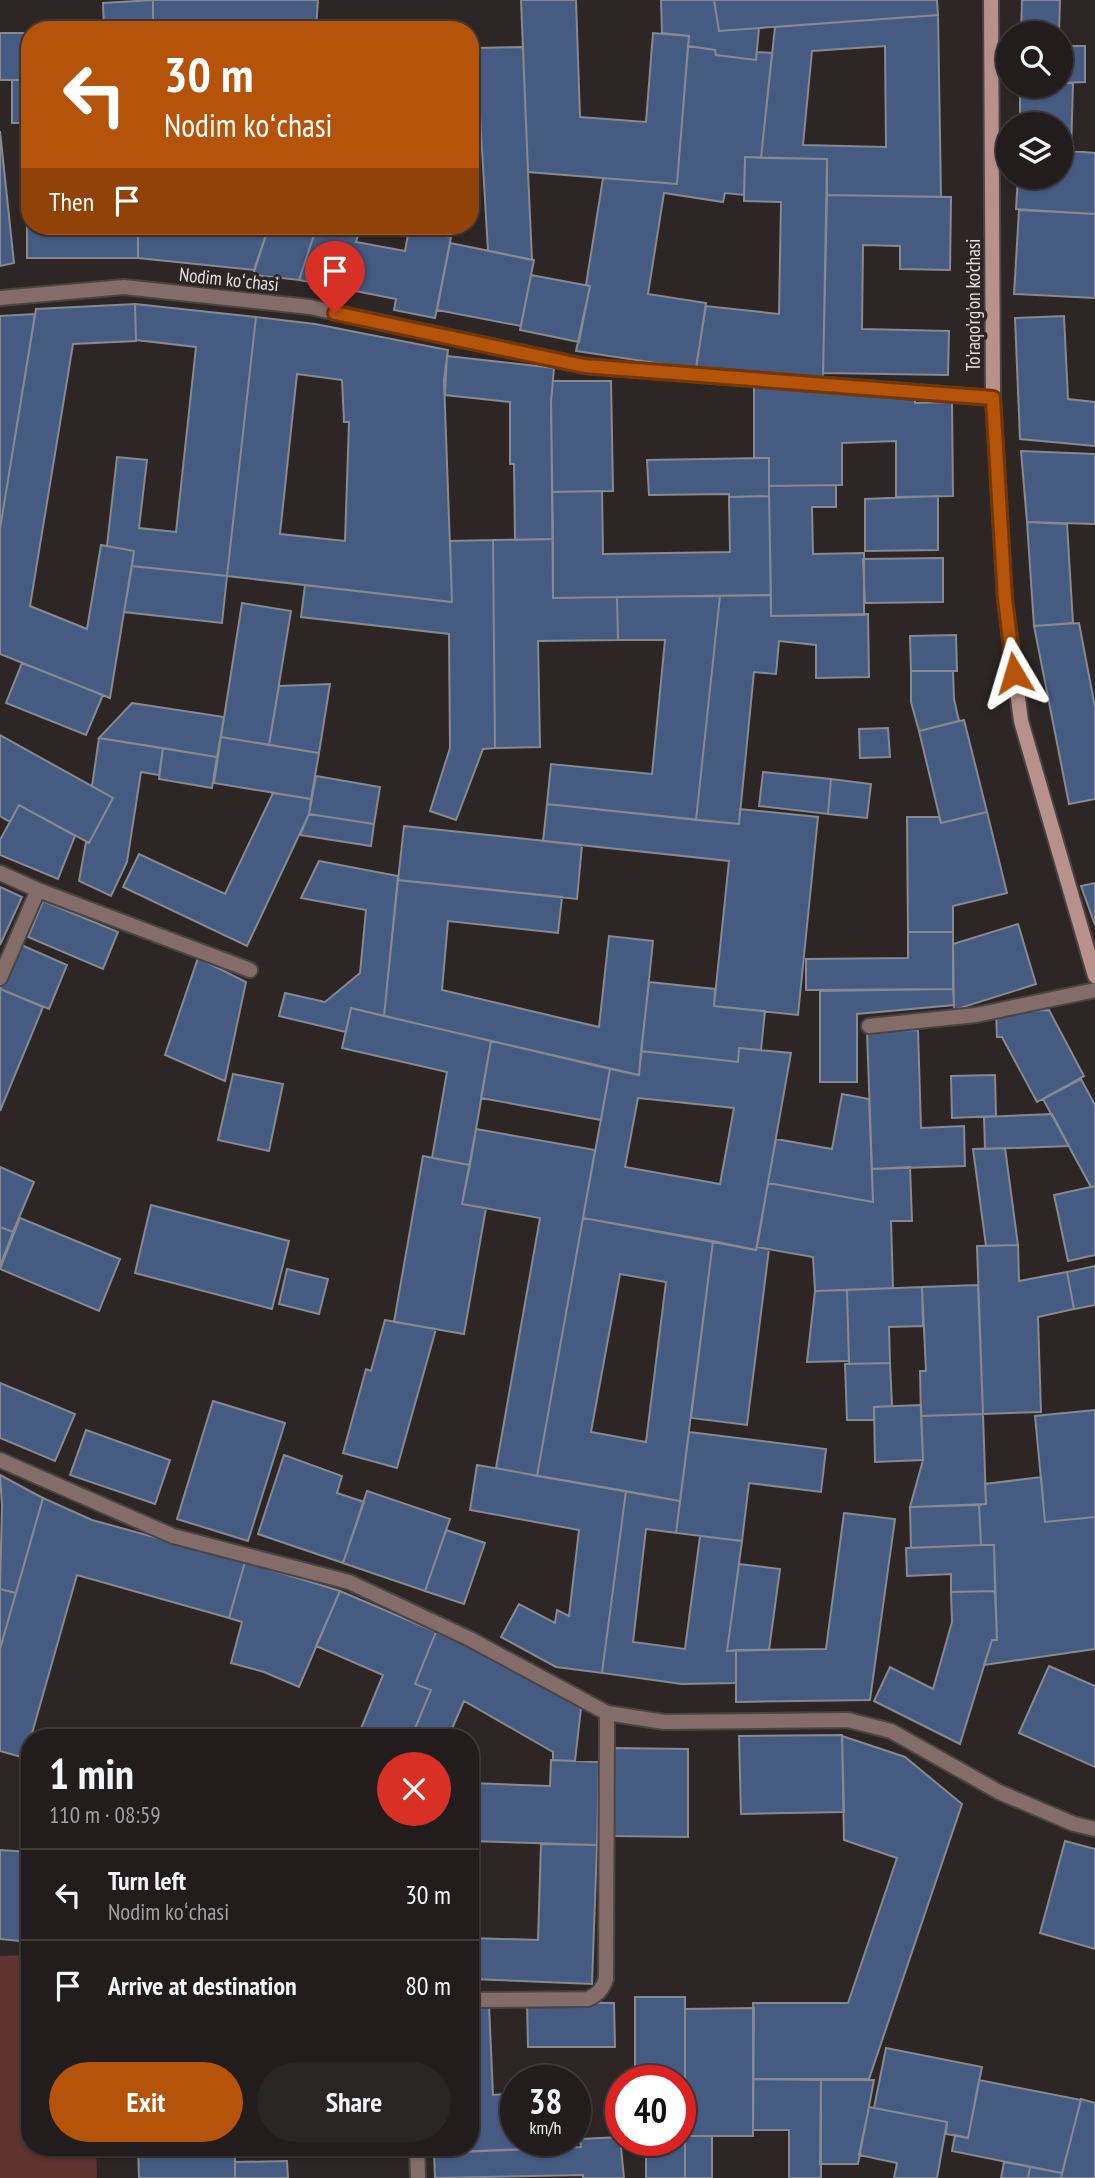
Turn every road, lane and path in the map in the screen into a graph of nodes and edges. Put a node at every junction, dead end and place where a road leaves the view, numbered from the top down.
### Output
1 (991, 0) edge
2 (0, 298) edge
3 (993, 398) junction
4 (0, 873) edge
5 (38, 890) junction
6 (250, 970) dead end
7 (1095, 976) edge
8 (0, 978) edge
9 (1095, 990) edge
10 (869, 1026) dead end
11 (0, 1460) edge
12 (607, 1713) junction
13 (1095, 1829) edge
14 (479, 2000) edge
15 (417, 2156) edge
16 (418, 2178) edge

1 - 3 street, To'raqo'rg'on ko'chasi
2 - 3 street, Nodim koʻchasi
3 - 7 street, To'raqo'rg'on ko'chasi
4 - 5 street
5 - 6 street
5 - 8 street
9 - 10 street
11 - 12 street
12 - 13 street
12 - 14 street
15 - 16 street

